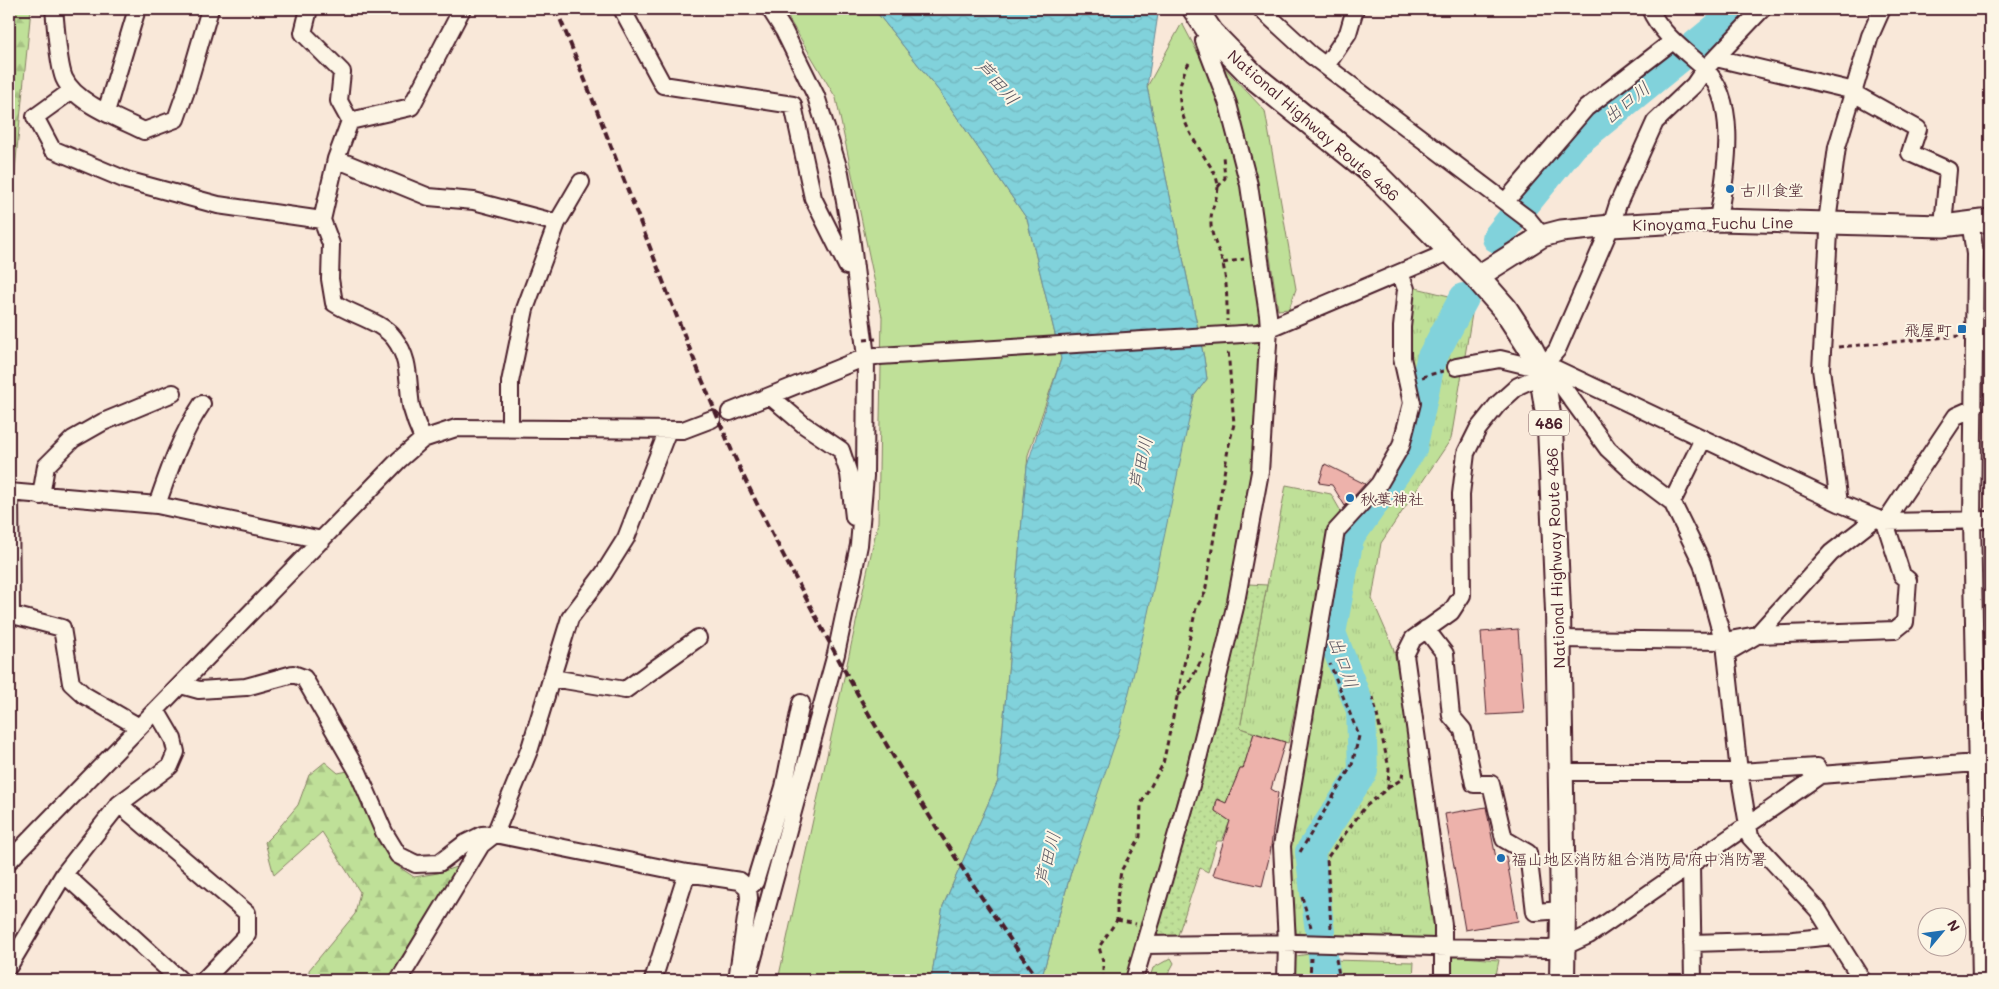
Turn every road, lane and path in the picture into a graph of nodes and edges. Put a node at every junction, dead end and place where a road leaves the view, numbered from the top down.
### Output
1 (54, 9) edge
2 (137, 9) edge
3 (210, 9) edge
4 (309, 9) edge
5 (462, 9) edge
6 (622, 9) edge
7 (770, 9) edge
8 (1195, 9) edge
9 (1261, 9) edge
10 (1355, 9) edge
11 (1650, 9) edge
12 (1762, 9) edge
13 (1882, 9) edge
14 (1211, 33) junction
15 (1673, 41) junction
16 (1188, 63) dead end
17 (1710, 63) junction
18 (1326, 66) junction
19 (71, 91) junction
20 (1853, 93) junction
21 (106, 112) junction
22 (350, 121) junction
23 (336, 159) junction
24 (581, 182) dead end
25 (1505, 202) junction
26 (322, 220) junction
27 (1718, 220) junction
28 (1980, 220) edge
29 (1827, 222) junction
30 (557, 223) junction
31 (1611, 226) junction
32 (1943, 226) junction
33 (1542, 236) junction
34 (1451, 251) junction
35 (1259, 255) junction
36 (1223, 263) junction
37 (855, 267) junction
38 (1400, 273) junction
39 (1478, 277) junction
40 (1228, 323) dead end
41 (1264, 330) junction
42 (1980, 341) edge
43 (1228, 342) dead end
44 (1822, 348) junction
45 (873, 357) junction
46 (1456, 367) joint
47 (1541, 369) junction
48 (1418, 378) dead end
49 (173, 393) dead end
50 (770, 396) junction
51 (202, 404) dead end
52 (1974, 408) junction
53 (730, 412) dead end
54 (712, 419) dead end
55 (510, 428) junction
56 (668, 430) junction
57 (423, 438) junction
58 (1703, 439) junction
59 (9, 492) edge
60 (41, 496) junction
61 (1672, 502) junction
62 (1839, 503) junction
63 (157, 505) junction
64 (1881, 520) junction
65 (1972, 520) junction
66 (1990, 520) edge
67 (860, 525) junction
68 (322, 540) junction
69 (10, 614) edge
70 (1426, 630) junction
71 (1757, 635) junction
72 (698, 638) dead end
73 (1558, 639) junction
74 (1725, 647) junction
75 (1328, 659) dead end
76 (552, 678) junction
77 (181, 684) junction
78 (1373, 697) dead end
79 (801, 703) dead end
80 (156, 710) junction
81 (139, 727) junction
82 (1983, 762) edge
83 (1561, 772) junction
84 (1739, 772) junction
85 (1820, 775) junction
86 (119, 804) junction
87 (1747, 824) junction
88 (495, 834) junction
89 (1300, 858) dead end
90 (9, 861) edge
91 (1691, 866) junction
92 (687, 873) junction
93 (64, 874) junction
94 (748, 888) junction
95 (1301, 892) dead end
96 (1563, 910) junction
97 (1331, 932) dead end
98 (1311, 934) dead end
99 (1834, 936) junction
100 (1291, 943) junction
101 (1692, 943) junction
102 (1144, 945) junction
103 (1563, 947) junction
104 (1439, 948) junction
105 (1311, 950) dead end
106 (1335, 950) dead end
107 (9, 966) edge
108 (180, 980) edge
109 (204, 980) edge
110 (399, 980) edge
111 (653, 980) edge
112 (737, 980) edge
113 (747, 980) edge
114 (1103, 980) edge
115 (1134, 980) edge
116 (1286, 980) edge
117 (1310, 980) edge
118 (1340, 980) edge
119 (1443, 980) edge
120 (1562, 980) edge
121 (1693, 980) edge
122 (1862, 980) edge
123 (1981, 980) edge

1 - 19 street
2 - 21 street
3 - 21 street
4 - 22 street
5 - 22 street
6 - 37 street
7 - 37 street
8 - 14 highway, National Highway Route 486 / 486
9 - 18 street
10 - 18 street
11 - 15 street
12 - 17 street
13 - 20 street
14 - 34 highway, National Highway Route 486 / 486
14 - 35 street
15 - 17 street
15 - 25 street
16 - 36 path
17 - 20 street
17 - 27 street
17 - 31 street
18 - 25 street
19 - 21 street
19 - 26 street
20 - 29 street
20 - 32 street
22 - 23 street
23 - 26 street
23 - 30 street
24 - 30 street
25 - 33 street
26 - 57 street
27 - 29 main road, Kinoyama Fuchu Line
27 - 31 main road, Kinoyama Fuchu Line
28 - 32 main road, Kinoyama Fuchu Line
28 - 42 street
29 - 32 main road, Kinoyama Fuchu Line
29 - 44 street
30 - 55 street
31 - 33 main road, Kinoyama Fuchu Line
31 - 47 street
33 - 39 main road, Kinoyama Fuchu Line
34 - 38 street
34 - 39 highway, National Highway Route 486 / 486
35 - 36 path
35 - 41 street
36 - 40 path
37 - 45 street
38 - 41 street
38 - 100 street
39 - 47 highway, National Highway Route 486 / 486
41 - 45 street, bridge
41 - 102 street
42 - 44 path
42 - 52 street
43 - 114 path
44 - 62 street
45 - 50 street
45 - 67 street
46 - 47 street
46 - 48 path
47 - 58 street
47 - 61 street
47 - 70 street
47 - 73 highway, National Highway Route 486 / 486
49 - 60 street
50 - 53 street
50 - 67 street
51 - 63 street
52 - 64 street
52 - 65 street
54 - 56 street
55 - 56 street
55 - 57 street
56 - 76 street
57 - 68 street
58 - 61 street
58 - 62 street
59 - 60 street
59 - 69 street
60 - 63 street
61 - 74 street
62 - 64 street
63 - 68 street
64 - 65 street
64 - 71 street
64 - 71 street
65 - 66 street
65 - 82 street
67 - 113 street
68 - 77 street
69 - 81 street
70 - 96 street
70 - 104 street
71 - 74 street
72 - 76 street
73 - 74 street
73 - 83 highway, National Highway Route 486 / 486
74 - 84 street
75 - 89 path
76 - 88 street
77 - 80 street
77 - 88 street
78 - 97 path
79 - 94 street
80 - 81 street
80 - 86 street
81 - 90 street
82 - 85 street
82 - 123 street
83 - 84 street
83 - 96 highway, National Highway Route 486 / 486
84 - 85 street
84 - 87 street
85 - 87 street
86 - 93 street
86 - 109 street
87 - 91 street
87 - 99 street
88 - 92 street
88 - 110 street
91 - 101 street
91 - 103 street
92 - 94 street
92 - 111 street
93 - 107 street
93 - 108 street
94 - 112 street
95 - 98 path
96 - 103 highway, National Highway Route 486 / 486
99 - 101 street
99 - 122 street
100 - 102 street
100 - 104 street, bridge
100 - 116 street
101 - 121 street
102 - 115 street
103 - 104 street
103 - 120 highway, National Highway Route 486 / 486
104 - 119 street
105 - 117 path
106 - 118 path

